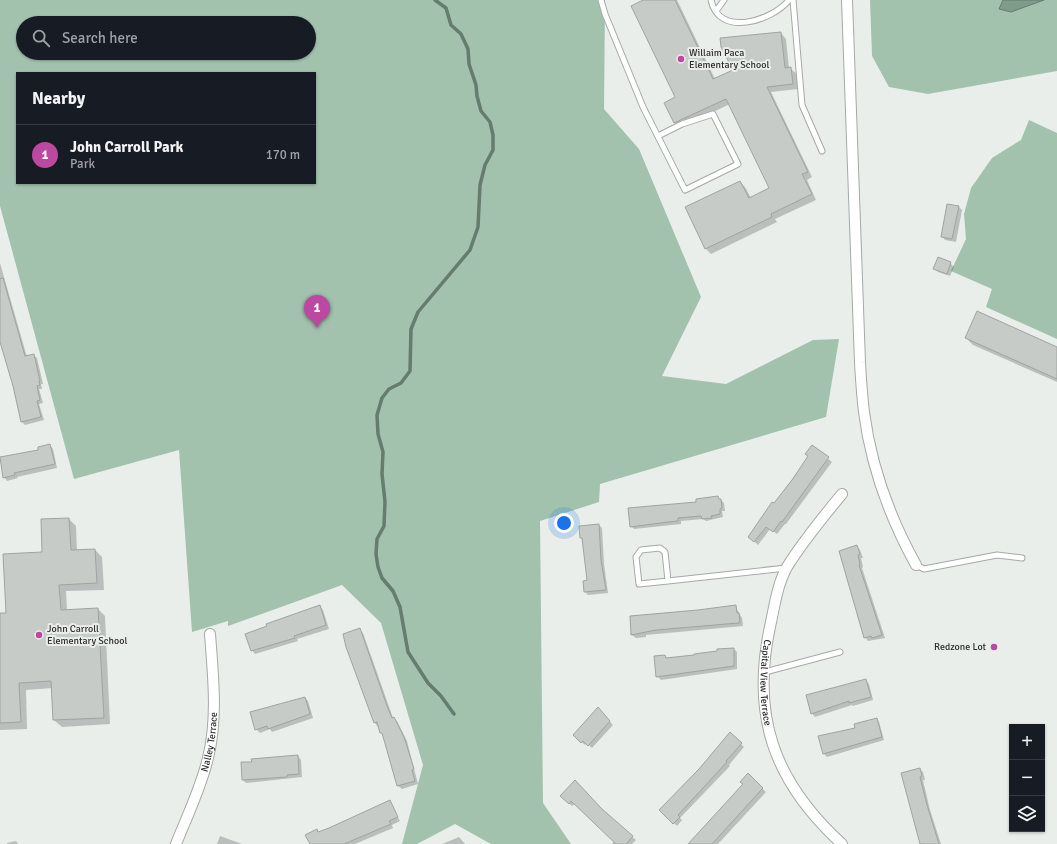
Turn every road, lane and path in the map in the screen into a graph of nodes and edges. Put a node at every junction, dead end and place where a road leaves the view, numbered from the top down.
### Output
1 (601, 0) edge
2 (711, 0) edge
3 (724, 0) edge
4 (789, 0) edge
5 (793, 0) edge
6 (847, 0) edge
7 (716, 12) junction
8 (658, 136) junction
9 (822, 151) dead end
10 (842, 494) dead end
11 (1022, 558) dead end
12 (916, 565) joint
13 (787, 568) junction
14 (668, 581) junction
15 (210, 634) dead end
16 (840, 652) dead end
17 (765, 672) junction
18 (176, 844) edge
19 (842, 844) edge

1 - 8 lane
2 - 7 lane
3 - 7 lane
4 - 7 lane
5 - 9 lane
6 - 12 street
8 - 8 lane
10 - 13 street, Capital View Terrace
11 - 12 lane
13 - 14 lane
13 - 17 street, Capital View Terrace
14 - 14 lane
15 - 18 street, Nalley Terrace
16 - 17 lane
17 - 19 street, Capital View Terrace

